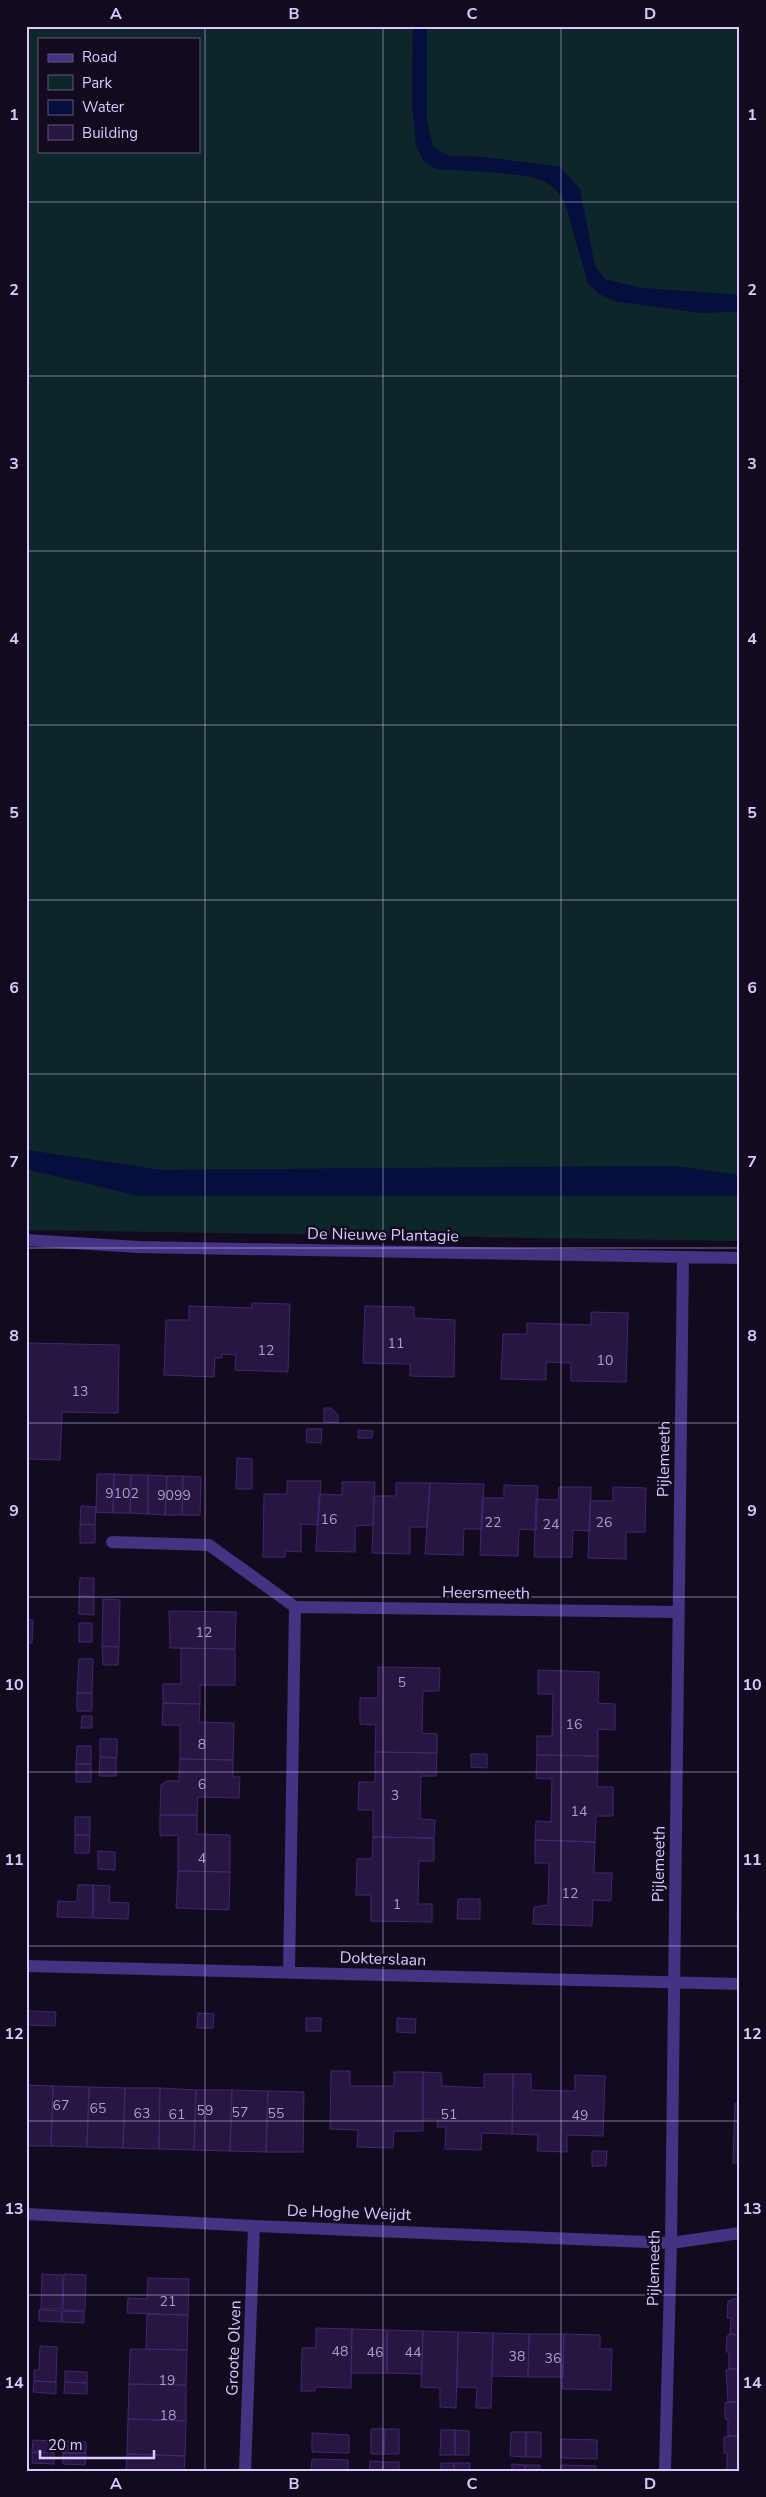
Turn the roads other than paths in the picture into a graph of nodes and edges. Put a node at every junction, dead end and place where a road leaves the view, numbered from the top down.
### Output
1 (26, 1240) edge
2 (683, 1257) junction
3 (740, 1258) edge
4 (112, 1542) dead end
5 (295, 1607) junction
6 (678, 1612) junction
7 (26, 1966) edge
8 (289, 1973) junction
9 (674, 1984) junction
10 (740, 1984) edge
11 (26, 2214) edge
12 (254, 2226) junction
13 (740, 2233) edge
14 (671, 2243) junction
15 (245, 2471) edge
16 (665, 2471) edge

1 - 2 street, De Nieuwe Plantagie
2 - 3 street, De Nieuwe Plantagie
2 - 6 street, Pijlemeeth
4 - 5 street
5 - 6 street, Heersmeeth
5 - 8 street
6 - 9 street, Pijlemeeth
7 - 8 street, Dokterslaan
8 - 9 street, Dokterslaan
9 - 10 street, Dokterslaan
9 - 14 street, Pijlemeeth
11 - 12 street, De Hoghe Weijdt
12 - 14 street, De Hoghe Weijdt
12 - 15 street, Groote Olven
13 - 14 street, De Hoghe Weijdt
14 - 16 street, Pijlemeeth

